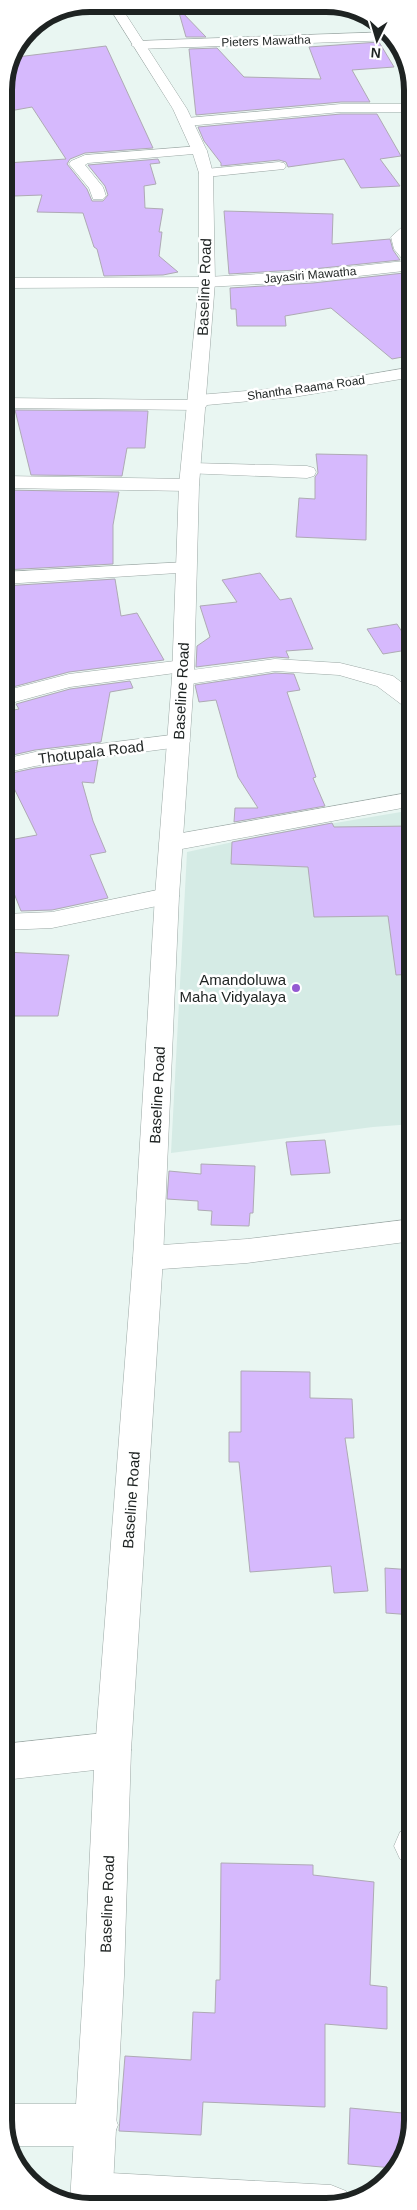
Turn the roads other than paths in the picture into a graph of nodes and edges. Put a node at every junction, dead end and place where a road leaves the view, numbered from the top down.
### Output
1 (118, 12) edge
2 (382, 36) edge
3 (138, 45) junction
4 (404, 108) edge
5 (187, 122) junction
6 (203, 162) junction
7 (279, 166) dead end
8 (98, 196) dead end
9 (404, 233) edge
10 (404, 252) edge
11 (404, 264) edge
12 (207, 282) junction
13 (13, 284) edge
14 (404, 374) edge
15 (198, 402) junction
16 (13, 403) edge
17 (308, 472) dead end
18 (190, 477) junction
19 (13, 482) edge
20 (186, 568) junction
21 (13, 578) edge
22 (183, 672) junction
23 (404, 695) edge
24 (13, 696) edge
25 (179, 741) junction
26 (13, 764) edge
27 (404, 801) edge
28 (171, 843) junction
29 (167, 896) junction
30 (13, 922) edge
31 (404, 1231) edge
32 (148, 1258) junction
33 (113, 1750) junction
34 (12, 1761) edge
35 (13, 2125) edge
36 (97, 2125) junction
37 (91, 2198) edge

1 - 3 street, Baseline Road
2 - 3 street, Pieters Mawatha
3 - 5 street, Baseline Road
4 - 5 street
5 - 6 street, Baseline Road
6 - 7 street
6 - 8 street
6 - 12 street, Baseline Road
9 - 10 street
11 - 12 street, Jayasiri Mawatha
12 - 13 street, Jayasiri Mawatha
12 - 15 street, Baseline Road
14 - 15 street, Shantha Raama Road
15 - 16 street, Shantha Raama Road
15 - 18 street, Baseline Road
17 - 18 street
18 - 19 street
18 - 20 street, Baseline Road
20 - 21 street
20 - 22 street, Baseline Road
22 - 23 street
22 - 24 street
22 - 25 street, Baseline Road
25 - 26 street, Thotupala Road
25 - 28 street, Baseline Road
27 - 28 street
28 - 29 street, Baseline Road
29 - 30 street
29 - 32 street, Baseline Road
31 - 32 street
32 - 33 street, Baseline Road
33 - 34 street
33 - 36 street, Baseline Road
35 - 36 street
36 - 37 street, Baseline Road

